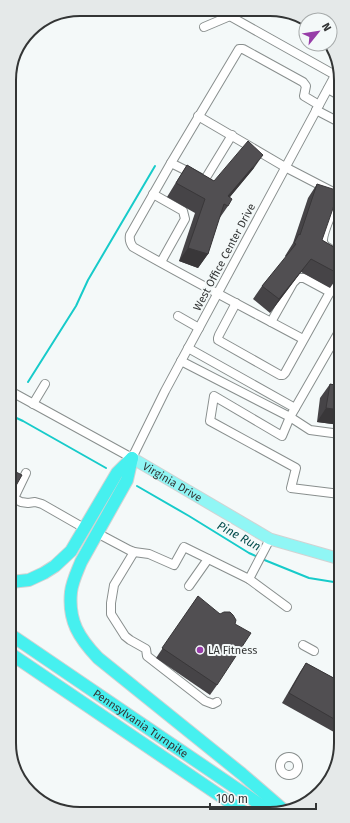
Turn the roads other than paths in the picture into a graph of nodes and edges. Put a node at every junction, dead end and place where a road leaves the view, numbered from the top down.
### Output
1 (230, 16) joint
2 (204, 27) dead end
3 (333, 69) edge
4 (334, 78) edge
5 (328, 89) junction
6 (334, 92) edge
7 (317, 108) junction
8 (198, 116) junction
9 (334, 119) edge
10 (232, 135) junction
11 (171, 163) junction
12 (285, 167) junction
13 (334, 193) edge
14 (153, 194) junction
15 (334, 209) edge
16 (334, 251) edge
17 (161, 262) junction
18 (334, 285) edge
19 (330, 292) junction
20 (218, 293) junction
21 (236, 302) junction
22 (178, 316) dead end
23 (271, 322) junction
24 (199, 328) junction
25 (303, 340) junction
26 (334, 340) edge
27 (188, 348) junction
28 (181, 360) junction
29 (45, 384) dead end
30 (16, 394) edge
31 (33, 404) junction
32 (295, 408) junction
33 (290, 417) junction
34 (334, 433) edge
35 (132, 458) junction
36 (26, 472) dead end
37 (16, 491) edge
38 (334, 493) edge
39 (16, 500) edge
40 (84, 528) junction
41 (97, 533) junction
42 (270, 539) junction
43 (134, 552) junction
44 (334, 557) edge
45 (208, 559) junction
46 (249, 579) junction
47 (16, 581) edge
48 (190, 586) dead end
49 (287, 607) dead end
50 (16, 638) edge
51 (303, 645) dead end
52 (314, 652) dead end
53 (16, 657) edge
54 (217, 702) dead end
55 (279, 806) edge
56 (237, 807) edge
57 (264, 807) edge

1 - 2 street
1 - 3 street
4 - 5 street, West Office Center Drive
5 - 6 street
5 - 7 street, West Office Center Drive
7 - 8 street
7 - 9 street
7 - 12 street, West Office Center Drive
8 - 10 street
8 - 11 street
10 - 11 street
10 - 12 street
11 - 14 street
12 - 13 street
12 - 20 street, West Office Center Drive
14 - 17 street
14 - 17 street
15 - 16 street
17 - 20 street
18 - 19 street
19 - 23 street
19 - 25 street
20 - 21 street
20 - 24 street, West Office Center Drive
21 - 23 street
21 - 25 street
22 - 24 street
23 - 25 street
24 - 27 street, West Office Center Drive
26 - 32 street
27 - 28 street, West Office Center Drive
27 - 32 street
28 - 33 street
28 - 35 street, West Office Center Drive
29 - 31 street
30 - 31 street, Virginia Drive
31 - 35 street, Virginia Drive
32 - 33 street
33 - 34 street
33 - 38 street
35 - 40 highway
35 - 41 highway
35 - 42 main road, Virginia Drive
36 - 37 street
39 - 40 street
40 - 47 highway
41 - 43 street
41 - 55 highway
42 - 44 main road, Virginia Drive
42 - 46 street
43 - 45 street
43 - 54 street
45 - 46 street
45 - 48 street
46 - 49 street
50 - 57 highway, Pennsylvania Turnpike
51 - 52 street
53 - 56 highway, Pennsylvania Turnpike

